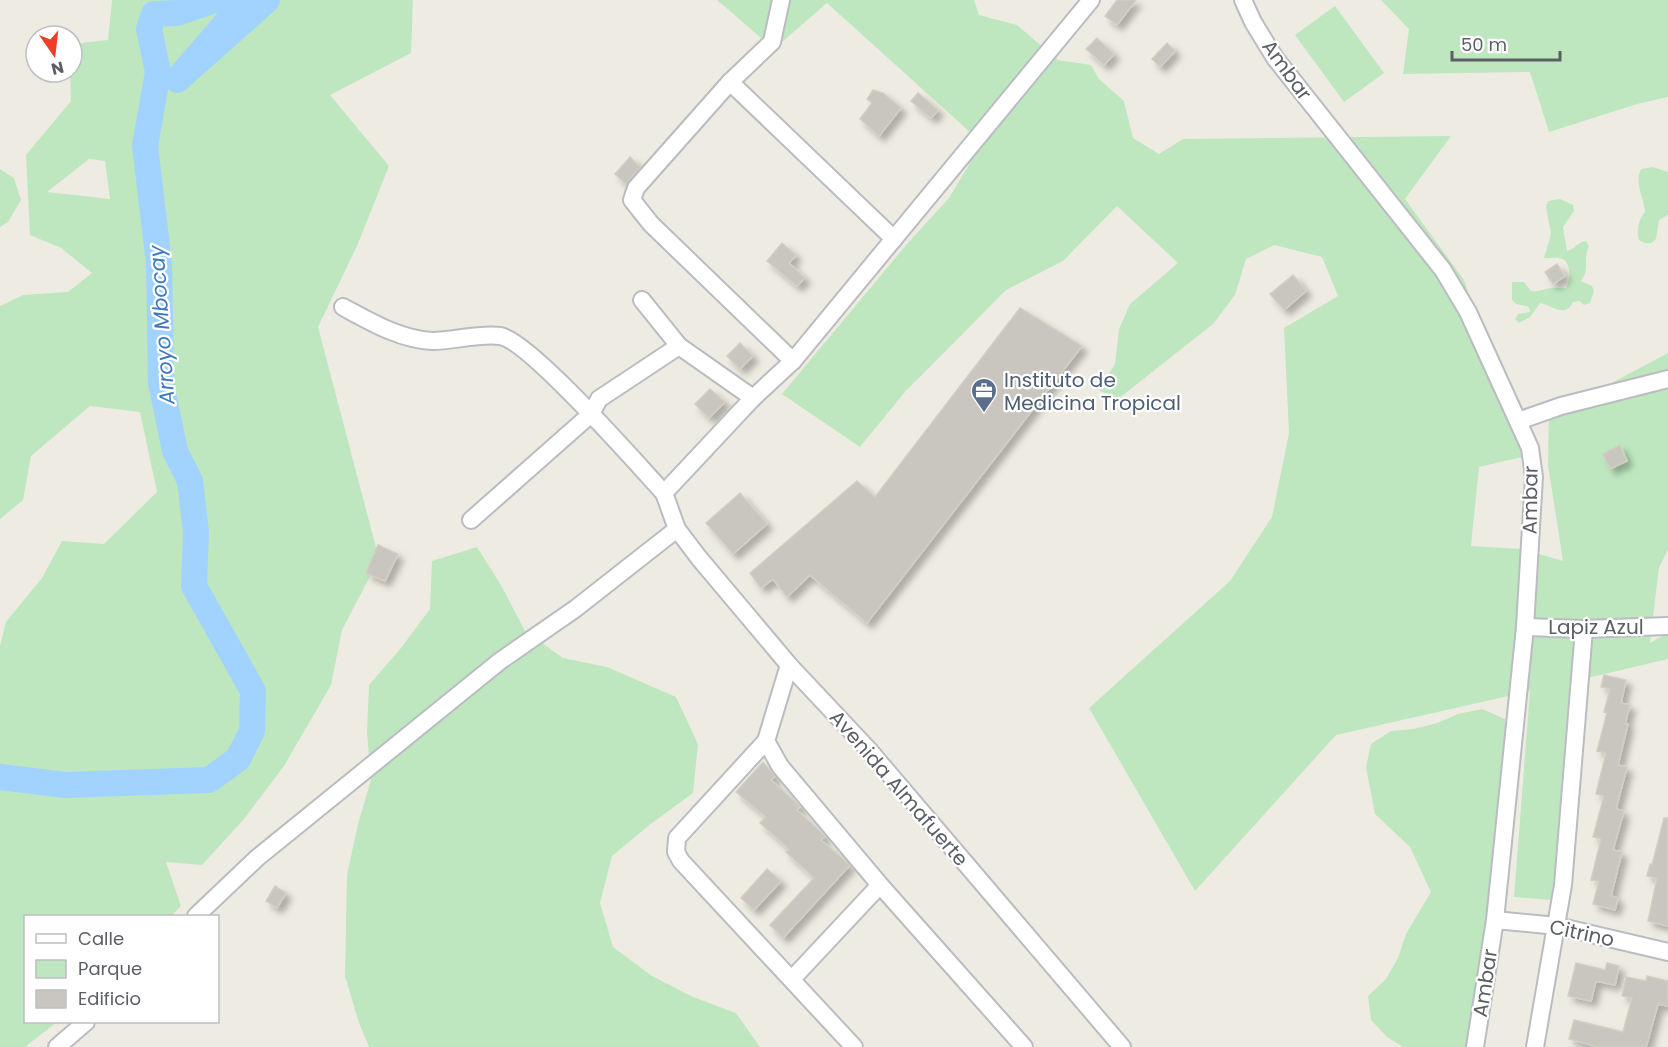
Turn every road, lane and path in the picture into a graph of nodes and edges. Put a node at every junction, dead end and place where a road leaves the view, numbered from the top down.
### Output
1 (781, 0) edge
2 (1091, 0) edge
3 (1244, 0) edge
4 (730, 82) junction
5 (894, 239) junction
6 (642, 300) dead end
7 (343, 307) dead end
8 (679, 346) junction
9 (793, 362) junction
10 (1668, 379) edge
11 (753, 398) junction
12 (591, 414) junction
13 (1518, 421) junction
14 (664, 494) junction
15 (471, 520) dead end
16 (677, 529) junction
17 (1668, 626) edge
18 (1524, 627) junction
19 (1584, 629) junction
20 (789, 665) junction
21 (766, 741) junction
22 (880, 885) junction
23 (197, 915) edge
24 (1495, 920) junction
25 (1557, 926) junction
26 (1668, 952) edge
27 (792, 979) junction
28 (85, 1023) edge
29 (57, 1047) edge
30 (854, 1047) edge
31 (1024, 1047) edge
32 (1122, 1047) edge
33 (1475, 1047) edge
34 (1535, 1047) edge

1 - 4 street
2 - 5 street
3 - 13 street, Ambar
4 - 5 street
4 - 9 street
5 - 9 street
6 - 8 street
7 - 12 street
8 - 11 street
8 - 12 street
9 - 11 street
10 - 13 street
11 - 14 street
12 - 14 street
12 - 15 street
13 - 18 street, Ambar
14 - 16 street, Avenida Almafuerte
16 - 20 street, Avenida Almafuerte
16 - 23 street
17 - 19 street, Lapiz Azul
18 - 19 street, Lapiz Azul
18 - 24 street, Ambar
19 - 25 street
20 - 21 street
20 - 32 street, Avenida Almafuerte
21 - 22 street
21 - 27 street
22 - 27 street
22 - 31 street
24 - 25 street, Citrino
24 - 33 street, Ambar
25 - 26 street, Citrino
25 - 34 street
27 - 30 street
28 - 29 street

